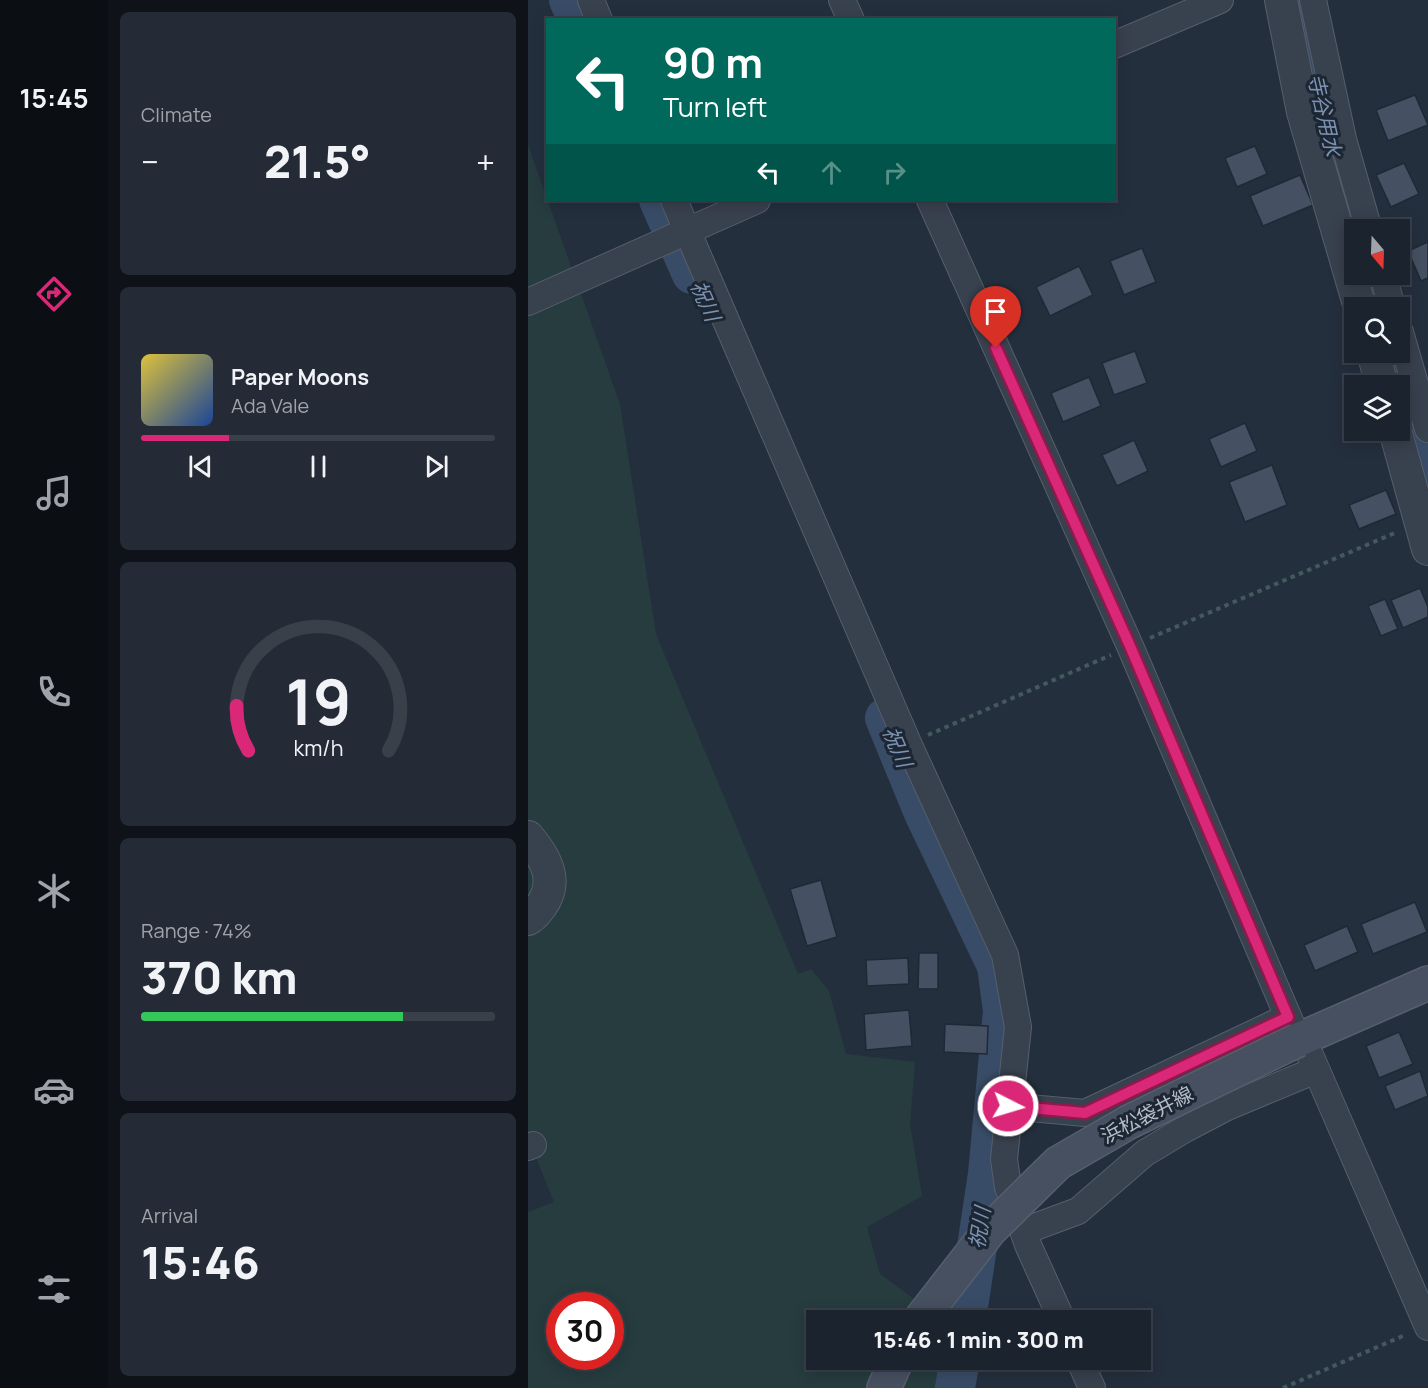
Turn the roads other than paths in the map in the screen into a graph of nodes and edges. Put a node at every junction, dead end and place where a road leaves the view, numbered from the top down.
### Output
1 (591, 0) edge
2 (842, 0) edge
3 (1220, 0) edge
4 (1281, 0) edge
5 (1313, 0) edge
6 (598, 18) edge
7 (850, 18) edge
8 (1116, 44) edge
9 (674, 201) edge
10 (755, 201) edge
11 (930, 201) edge
12 (1367, 219) edge
13 (686, 231) junction
14 (1357, 297) edge
15 (528, 302) edge
16 (1409, 363) edge
17 (1428, 429) edge
18 (1398, 441) edge
19 (1425, 527) edge
20 (528, 837) edge
21 (528, 919) edge
22 (1428, 983) edge
23 (1296, 1032) junction
24 (1316, 1070) junction
25 (1008, 1106) junction
26 (1024, 1231) junction
27 (928, 1310) edge
28 (1058, 1310) edge
29 (1428, 1326) edge
30 (892, 1370) edge
31 (1084, 1370) edge
32 (884, 1388) edge
33 (1092, 1388) edge

1 - 6 street
2 - 7 street
3 - 8 street
4 - 14 street
5 - 12 street
9 - 13 street
10 - 13 street
11 - 23 street
13 - 15 street
13 - 25 street
16 - 17 street
18 - 19 street
20 - 21 street
22 - 23 main road, 浜松袋井線
23 - 24 street
23 - 25 street
23 - 27 main road, 浜松袋井線, bridge
24 - 26 street
24 - 29 street
25 - 26 street
26 - 28 street
30 - 32 main road
31 - 33 street

